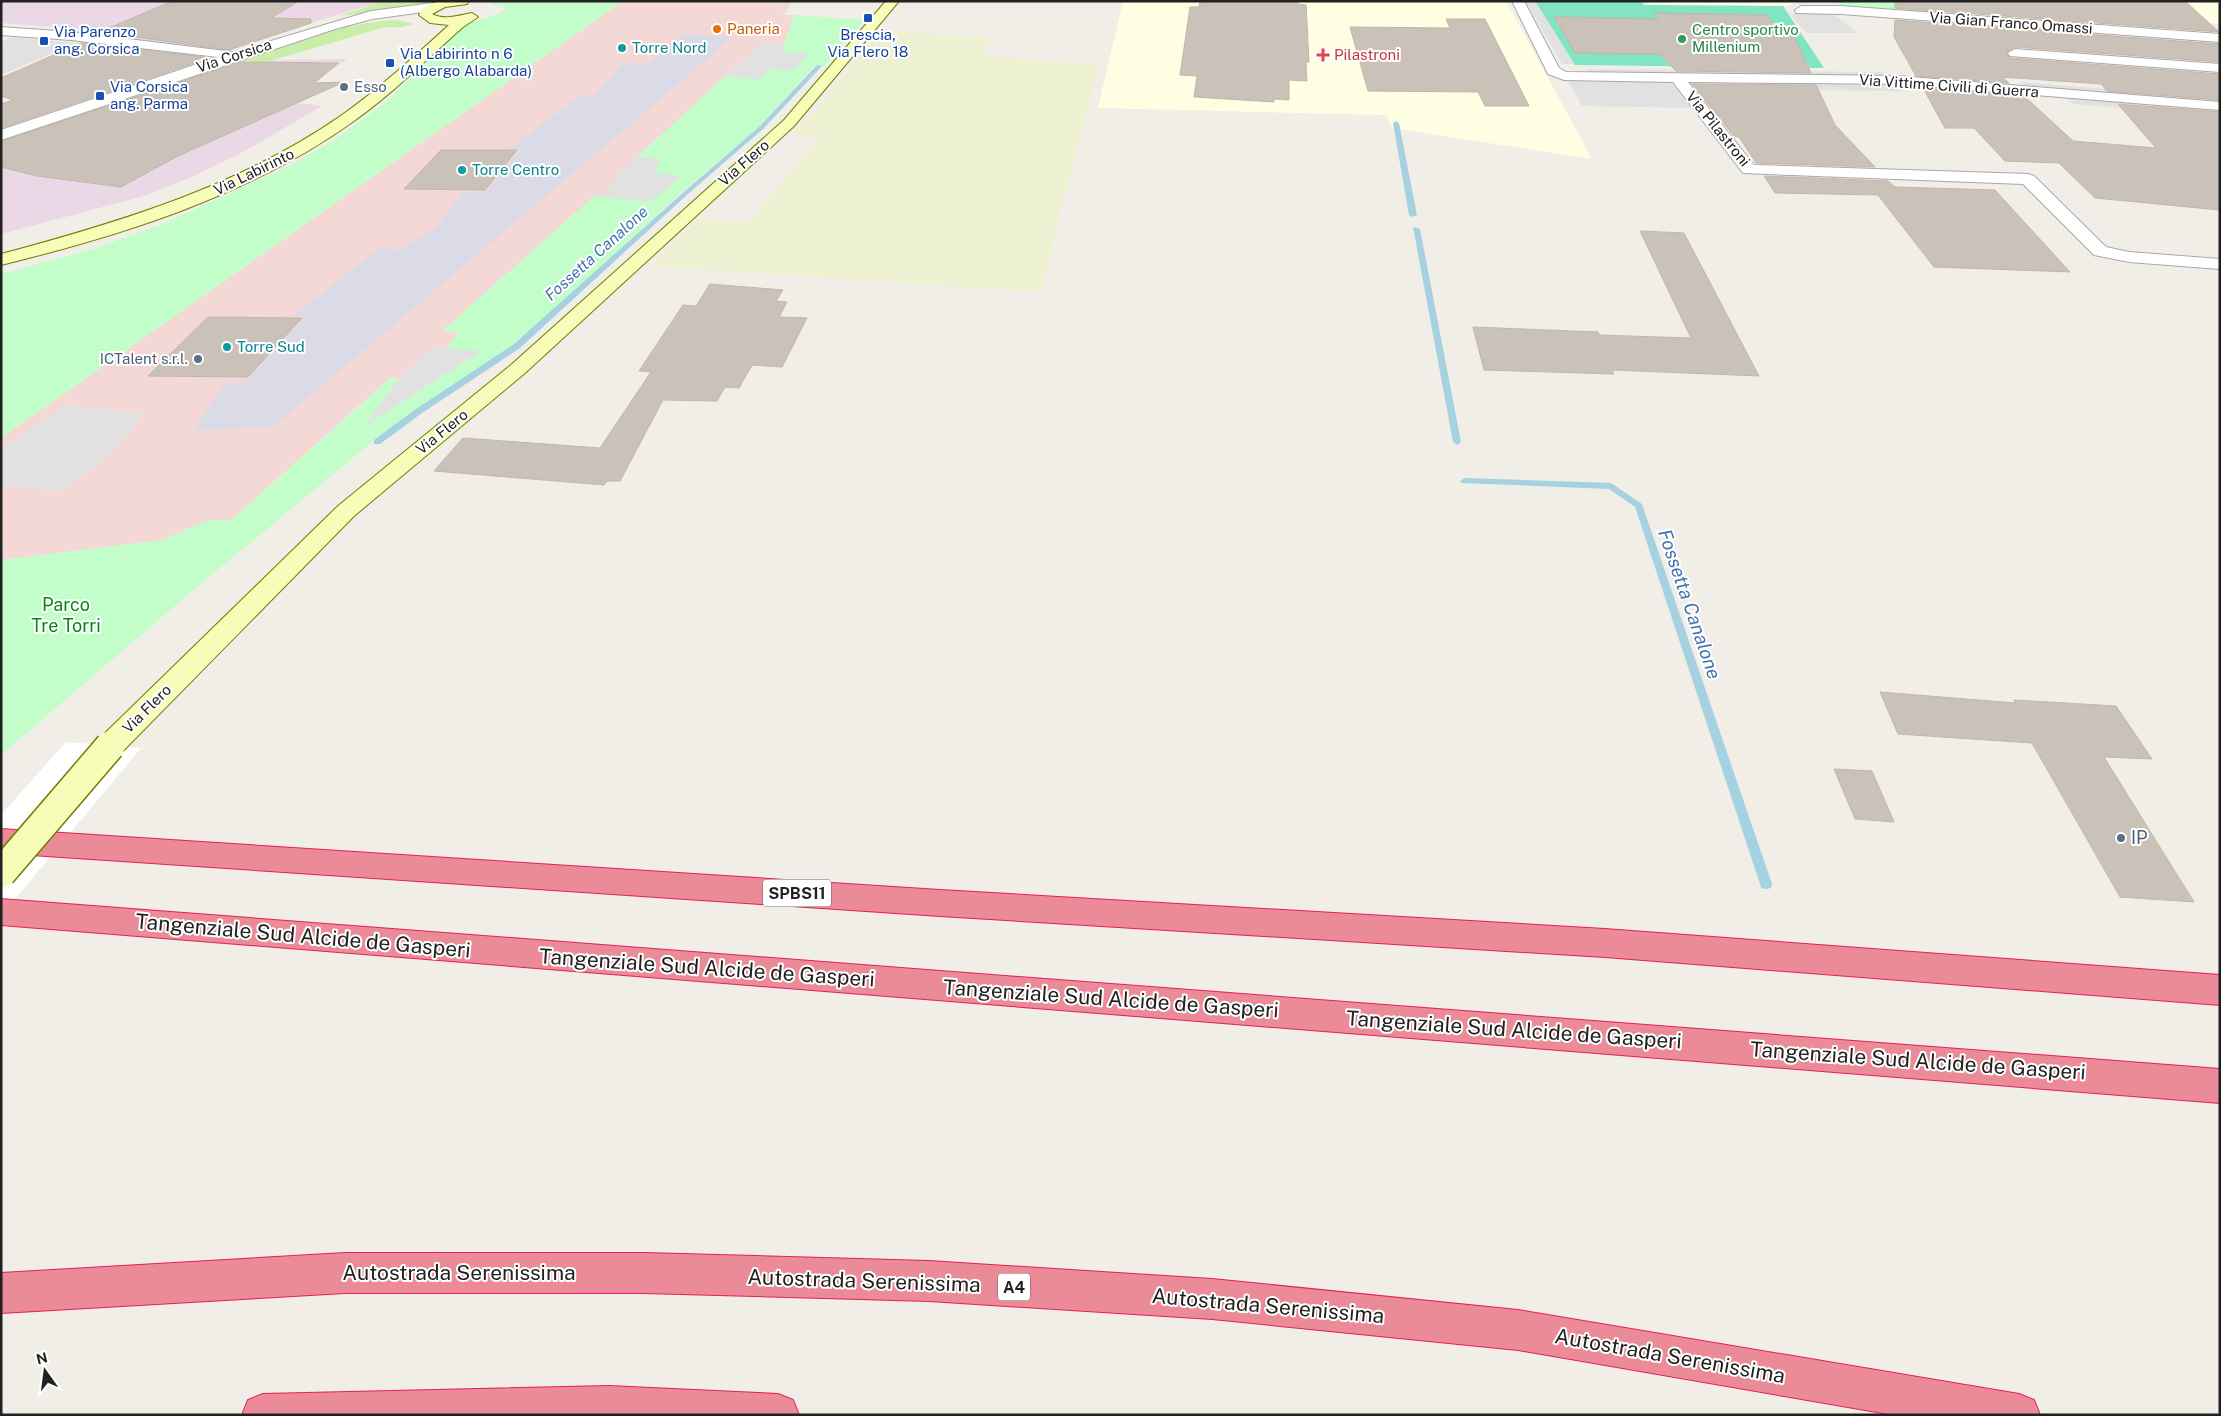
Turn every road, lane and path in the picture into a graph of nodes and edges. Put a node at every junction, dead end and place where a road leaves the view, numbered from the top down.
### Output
1 (463, 1) edge
2 (893, 1) edge
3 (1518, 1) edge
4 (450, 2) edge
5 (475, 8) edge
6 (1801, 10) dead end
7 (432, 15) junction
8 (1, 32) edge
9 (46, 34) junction
10 (2220, 38) edge
11 (18, 46) dead end
12 (2015, 53) dead end
13 (235, 56) junction
14 (2220, 68) edge
15 (1678, 78) junction
16 (2220, 106) edge
17 (1, 135) edge
18 (1, 246) edge
19 (1, 260) edge
20 (2220, 264) edge
21 (1, 841) edge
22 (1, 873) edge
23 (1, 912) edge
24 (2220, 990) edge
25 (2220, 1086) edge
26 (1, 1293) edge
27 (263, 1415) edge
28 (778, 1415) edge
29 (2019, 1415) edge

1 - 4 main road, Via Corsica
2 - 22 main road, Via Flero, bridge
3 - 15 street, Via Pilastroni
4 - 7 main road, Via Corsica
5 - 7 main road, Via Corsica
5 - 19 main road, Via Labirinto
6 - 10 street, Via Gian Franco Omassi
7 - 13 street, Via Corsica
7 - 18 main road, Via Labirinto
8 - 9 street
9 - 11 street
9 - 13 street
12 - 14 street, Via Gian Franco Omassi
13 - 17 street, Via Corsica
15 - 16 street, Via Vittime Civili di Guerra
15 - 20 street, Via Pilastroni
21 - 24 highway, SPBS11
23 - 25 highway, Tangenziale Sud Alcide de Gasperi
26 - 29 highway, Autostrada Serenissima / A4
27 - 28 highway

